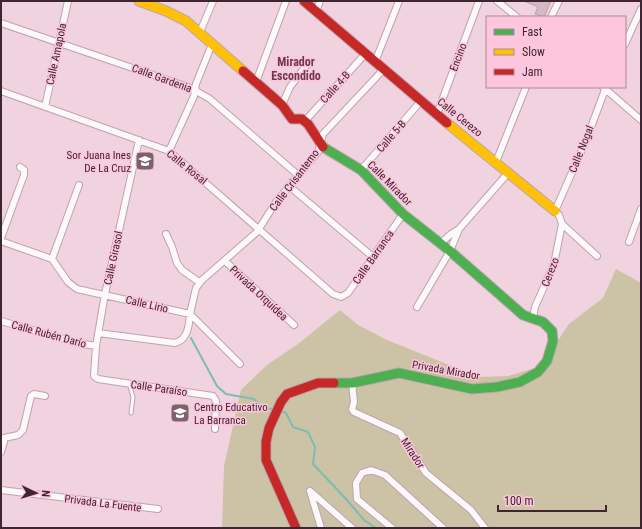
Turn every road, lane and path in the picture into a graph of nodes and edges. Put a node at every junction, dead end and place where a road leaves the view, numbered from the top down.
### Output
1 (68, 1) edge
2 (139, 1) edge
3 (213, 1) edge
4 (286, 1) edge
5 (304, 1) edge
6 (320, 1) edge
7 (399, 1) edge
8 (479, 1) edge
9 (497, 1) edge
10 (559, 1) edge
11 (154, 3) edge
12 (641, 9) edge
13 (316, 12) junction
14 (517, 16) edge
15 (552, 16) edge
16 (1, 23) edge
17 (200, 32) junction
18 (626, 42) edge
19 (58, 43) junction
20 (212, 44) junction
21 (366, 53) junction
22 (309, 62) dead end
23 (375, 62) junction
24 (384, 69) junction
25 (256, 82) junction
26 (526, 88) edge
27 (604, 88) edge
28 (195, 90) junction
29 (1, 91) edge
30 (421, 101) junction
31 (282, 105) junction
32 (45, 107) junction
33 (437, 114) junction
34 (641, 120) edge
35 (304, 121) junction
36 (139, 140) junction
37 (320, 144) junction
38 (169, 151) junction
39 (496, 162) junction
40 (20, 168) dead end
41 (361, 170) junction
42 (509, 172) junction
43 (298, 175) junction
44 (79, 185) dead end
45 (288, 186) junction
46 (641, 209) edge
47 (555, 210) junction
48 (403, 214) junction
49 (562, 224) junction
50 (259, 228) junction
51 (459, 228) junction
52 (166, 234) dead end
53 (1, 238) edge
54 (1, 241) edge
55 (629, 242) dead end
56 (440, 244) junction
57 (450, 251) junction
58 (597, 256) dead end
59 (373, 257) junction
60 (52, 259) junction
61 (225, 261) junction
62 (200, 282) junction
63 (105, 294) junction
64 (341, 297) joint
65 (417, 307) dead end
66 (190, 312) junction
67 (533, 318) junction
68 (1, 321) edge
69 (294, 325) dead end
70 (98, 333) junction
71 (96, 346) junction
72 (240, 364) dead end
73 (95, 378) joint
74 (129, 383) junction
75 (352, 383) junction
76 (45, 396) dead end
77 (131, 413) dead end
78 (215, 428) dead end
79 (2, 437) edge
80 (1, 452) edge
81 (1, 490) edge
82 (158, 510) dead end
83 (296, 528) edge
84 (321, 528) edge
85 (352, 528) edge
86 (392, 528) edge
87 (443, 528) edge
88 (485, 528) edge

1 - 19 street, Calle Amapola
2 - 11 street, Calle Mirador
3 - 17 street
4 - 25 street
5 - 13 street, Calle Cerezo
6 - 13 street
7 - 23 street
8 - 33 street, Encino
9 - 14 street
10 - 15 street
11 - 17 street, Calle Mirador
12 - 18 street
13 - 21 street, Calle Cerezo
16 - 19 street, Calle Gardenia
17 - 20 street, Calle Mirador
19 - 28 street, Calle Gardenia
19 - 32 street, Calle Amapola
20 - 25 street, Calle Mirador
20 - 28 street
21 - 23 street, Calle Cerezo
21 - 35 street, Calle 4-B
22 - 31 street
23 - 24 street, Calle Cerezo
24 - 30 street, Calle Cerezo
24 - 37 street, Calle Crisantemo
25 - 31 street, Calle Mirador
26 - 39 street
27 - 34 street
27 - 47 street, Calle Nogal
28 - 38 street
28 - 43 street, Calle Gardenia
29 - 32 street, Calle Rosal
30 - 33 street, Calle Cerezo
30 - 41 street, Calle 5-B
31 - 35 street, Calle Mirador
32 - 36 street, Calle Rosal
33 - 39 street, Calle Cerezo
35 - 37 street, Calle Mirador
36 - 38 street, Calle Rosal
36 - 63 street, Calle Girasol
37 - 41 street, Calle Mirador
37 - 43 street, Calle Crisantemo
38 - 50 street, Calle Rosal
39 - 42 street, Calle Cerezo
40 - 53 street
41 - 48 street, Calle Mirador
42 - 47 street, Calle Cerezo
42 - 51 street
43 - 45 street, Calle Crisantemo
44 - 60 street
45 - 50 street, Calle Crisantemo
45 - 59 street
46 - 55 street
47 - 49 street, Calle Cerezo
48 - 56 street, Calle Mirador
48 - 59 street, Calle Barranca
49 - 58 street, Calle Cerezo
49 - 67 street, Cerezo
50 - 61 street, Calle Crisantemo
50 - 64 street, Calle Rosal
51 - 56 street
51 - 57 street
52 - 62 street
54 - 60 street
56 - 57 street, Privada Mirador
57 - 65 street
57 - 67 street, Privada Mirador
59 - 64 street, Calle Barranca
60 - 63 street, Calle Lirio
61 - 62 street, Calle Crisantemo
61 - 69 street, Privada Orquídea
62 - 66 street, Calle Crisantemo
63 - 66 street, Calle Lirio
63 - 70 street, Calle Girasol
66 - 70 street, Calle Rubén Darío
66 - 72 street
67 - 75 street, Privada Mirador
68 - 71 street, Calle Rubén Darío
70 - 71 street, Calle Girasol
71 - 73 street, Calle Girasol
73 - 74 street, Calle Paraíso
74 - 77 lane
74 - 78 street, Calle Paraíso
75 - 83 street, Privada Mirador
75 - 88 street, Mirador
76 - 79 street
79 - 80 street
81 - 82 street, Privada La Fuente
84 - 85 street
86 - 87 street

